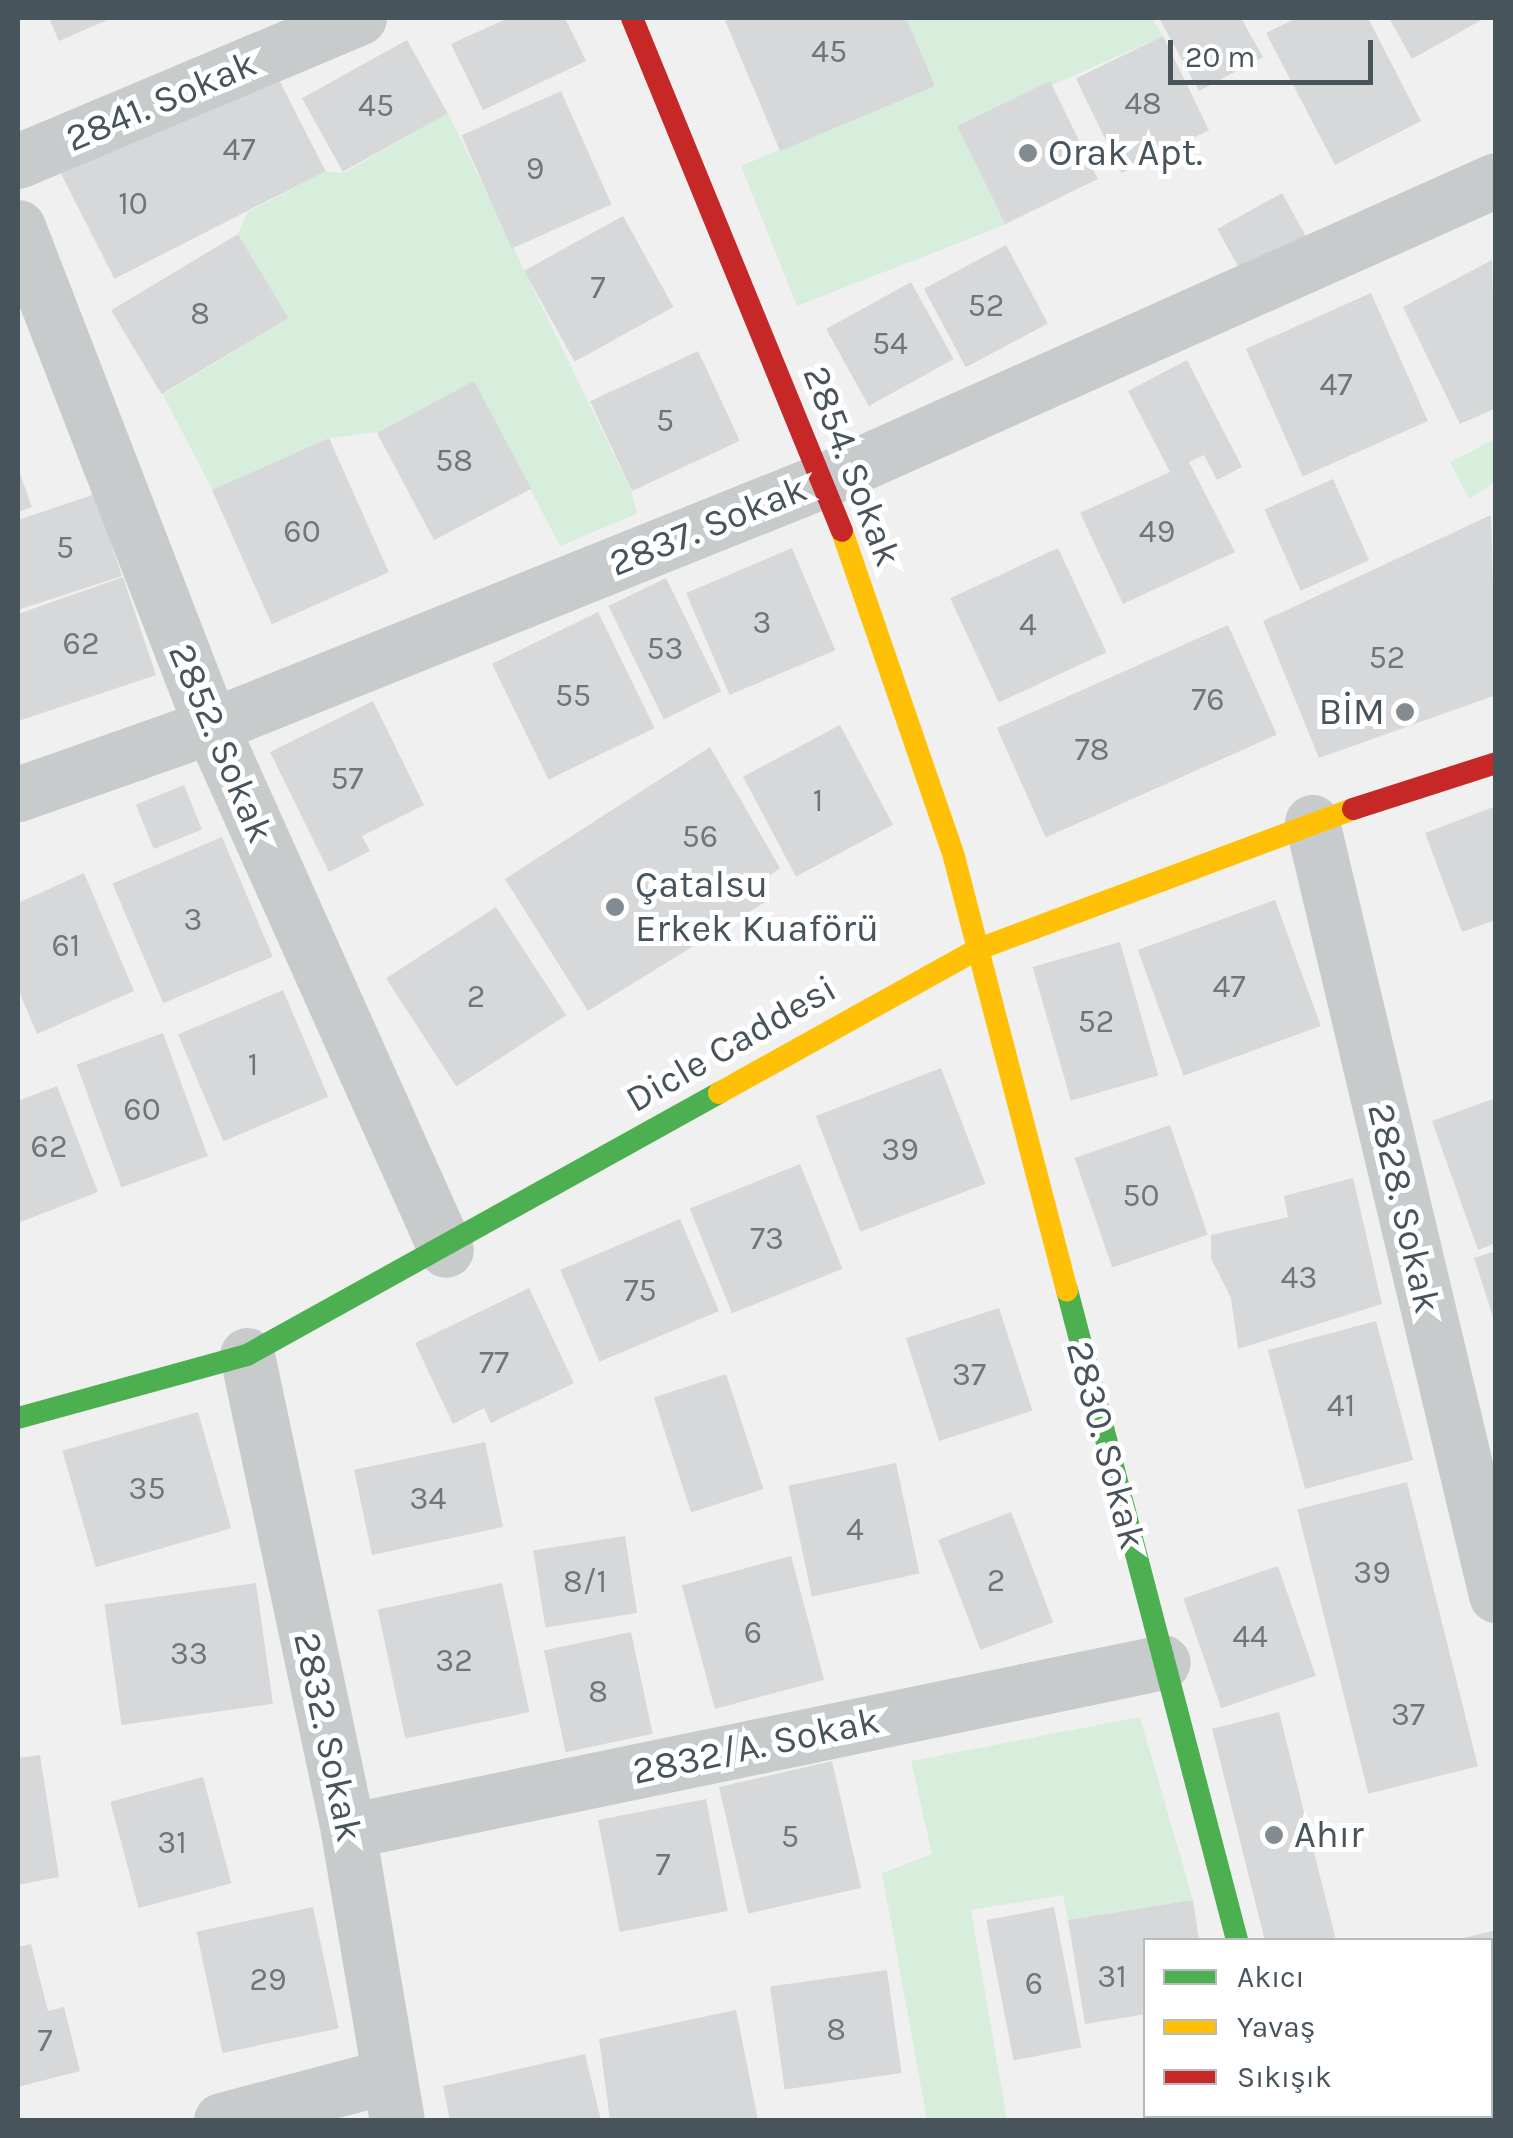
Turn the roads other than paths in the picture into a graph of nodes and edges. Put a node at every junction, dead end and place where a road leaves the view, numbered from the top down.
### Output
1 (359, 18) edge
2 (632, 18) edge
3 (18, 160) edge
4 (1496, 180) edge
5 (18, 227) edge
6 (824, 480) junction
7 (211, 726) junction
8 (1496, 763) edge
9 (18, 794) edge
10 (1312, 822) junction
11 (976, 950) junction
12 (446, 1250) junction
13 (248, 1355) junction
14 (18, 1418) edge
15 (1496, 1595) edge
16 (1163, 1662) junction
17 (348, 1831) junction
18 (1235, 1938) edge
19 (392, 2098) edge
20 (222, 2120) edge

1 - 3 street, 2841. Sokak
2 - 6 street, 2854. Sokak
4 - 6 street, 2837. Sokak
5 - 7 street, 2852. Sokak
6 - 7 street, 2837. Sokak
6 - 11 street, 2854. Sokak
7 - 9 street, 2837. Sokak
7 - 12 street, 2852. Sokak
8 - 10 street, Dicle Caddesi
10 - 11 street, Dicle Caddesi
10 - 15 street, 2828. Sokak
11 - 12 street, Dicle Caddesi
11 - 16 street, 2830. Sokak
12 - 13 street, Dicle Caddesi
13 - 14 street, Dicle Caddesi
13 - 17 street, 2832. Sokak
16 - 17 street, 2832/A. Sokak
16 - 18 street, 2830. Sokak
17 - 19 street, 2832. Sokak
19 - 20 street

